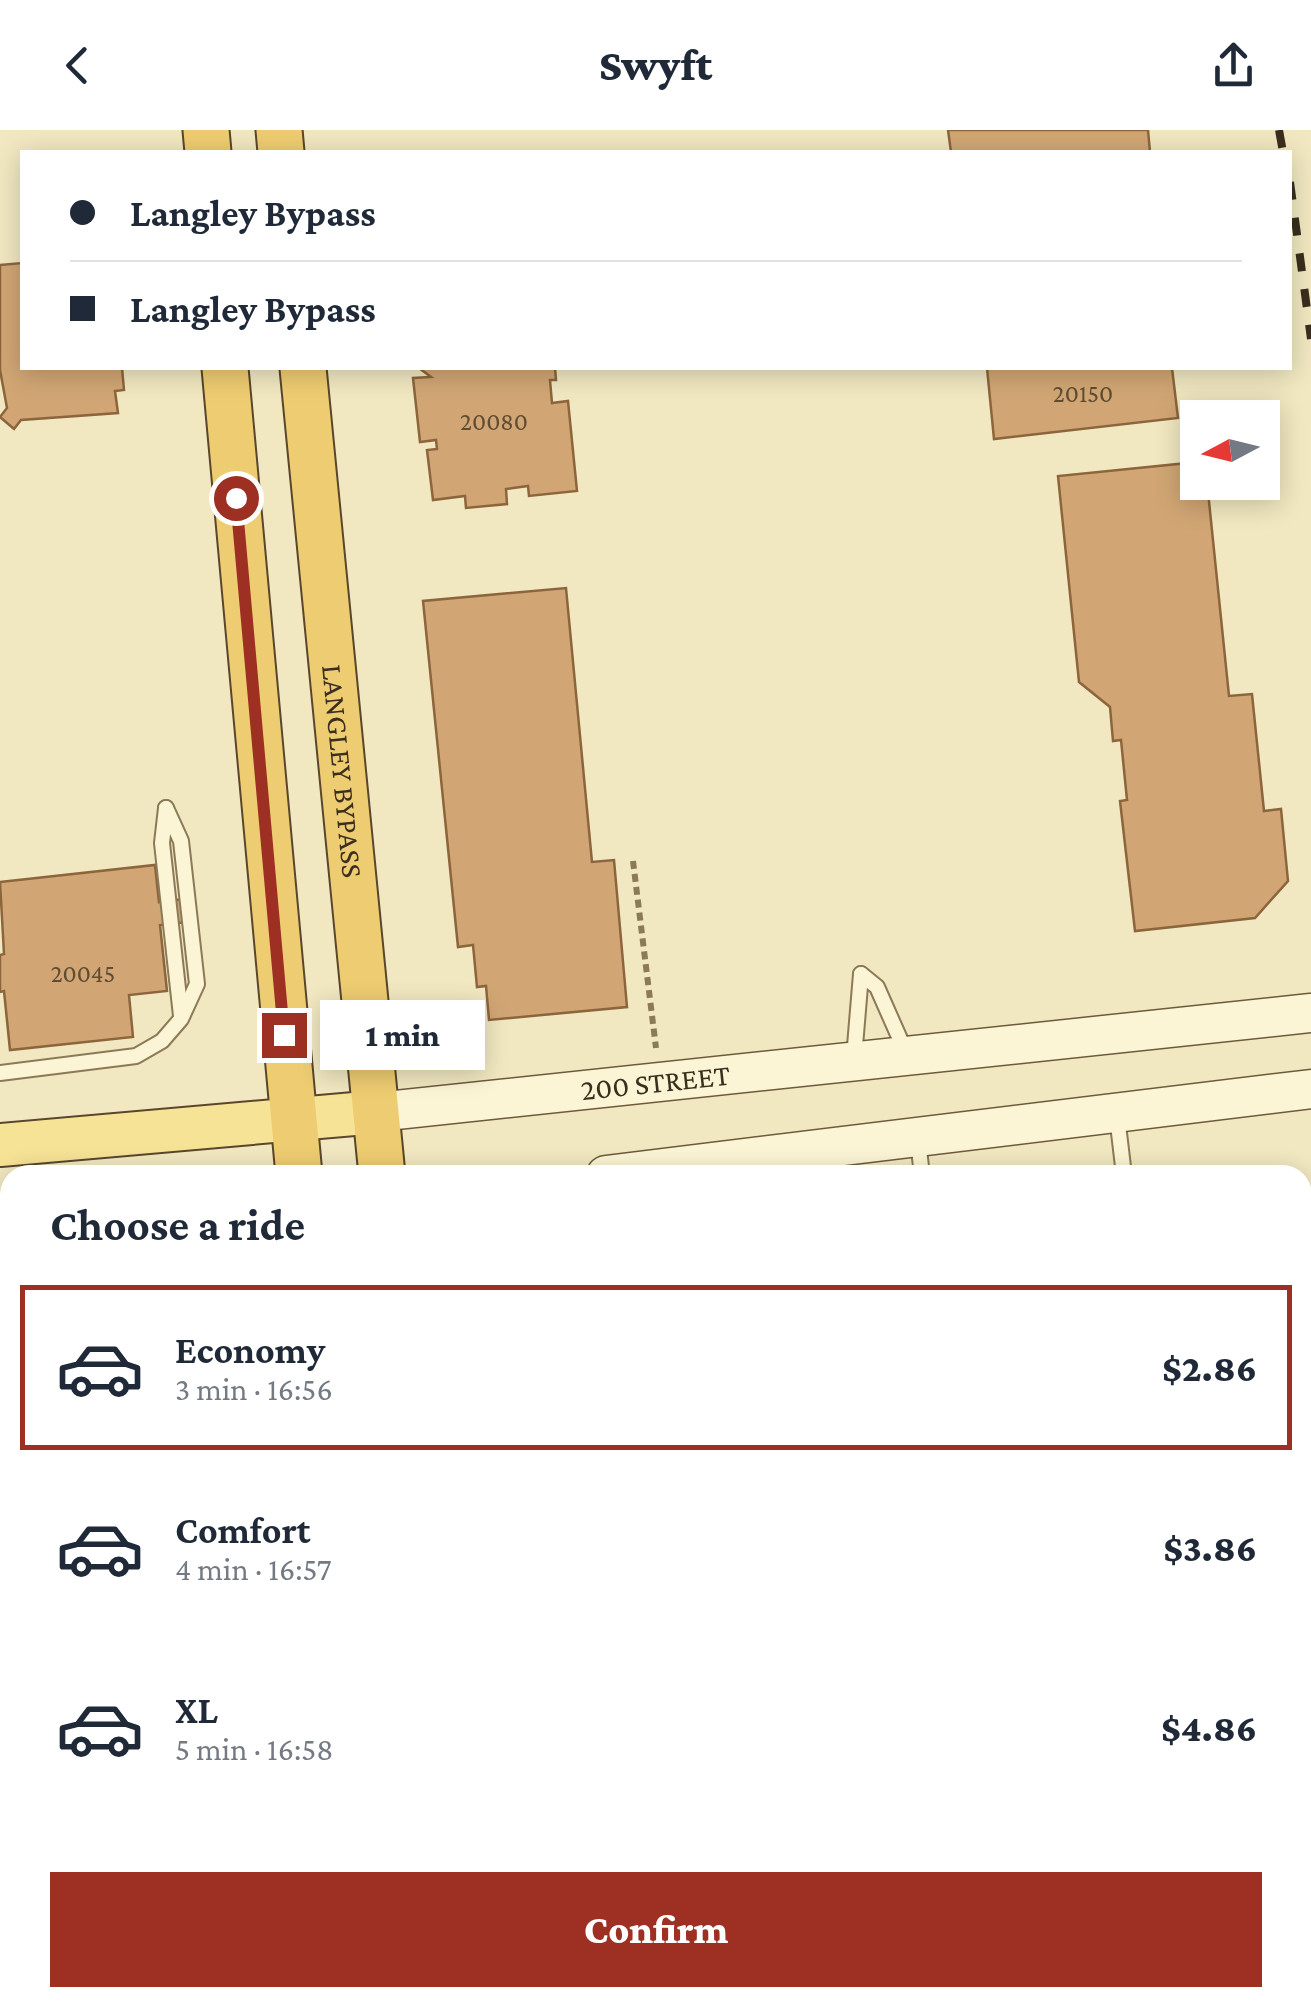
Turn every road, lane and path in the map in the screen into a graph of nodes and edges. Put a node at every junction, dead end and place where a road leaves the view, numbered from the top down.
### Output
1 (225, 370) edge
2 (303, 370) edge
3 (166, 808) dead end
4 (633, 861) dead end
5 (1311, 1013) edge
6 (656, 1050) dead end
7 (908, 1056) junction
8 (854, 1062) junction
9 (0, 1073) edge
10 (1311, 1089) edge
11 (377, 1112) junction
12 (1117, 1115) junction
13 (293, 1120) junction
14 (0, 1145) edge
15 (920, 1157) edge
16 (298, 1165) edge
17 (381, 1165) edge
18 (780, 1165) edge
19 (1123, 1165) edge

1 - 13 highway
2 - 11 highway, LANGLEY BYPASS
3 - 9 lane
4 - 6 path
5 - 7 main road, 200 STREET
7 - 8 main road, 200 STREET
7 - 8 lane
8 - 11 main road, 200 STREET
10 - 12 main road
11 - 13 main road, 200 STREET
11 - 17 highway, LANGLEY BYPASS
12 - 15 main road
12 - 19 lane
13 - 14 main road, 200 STREET
13 - 16 highway
15 - 18 main road

